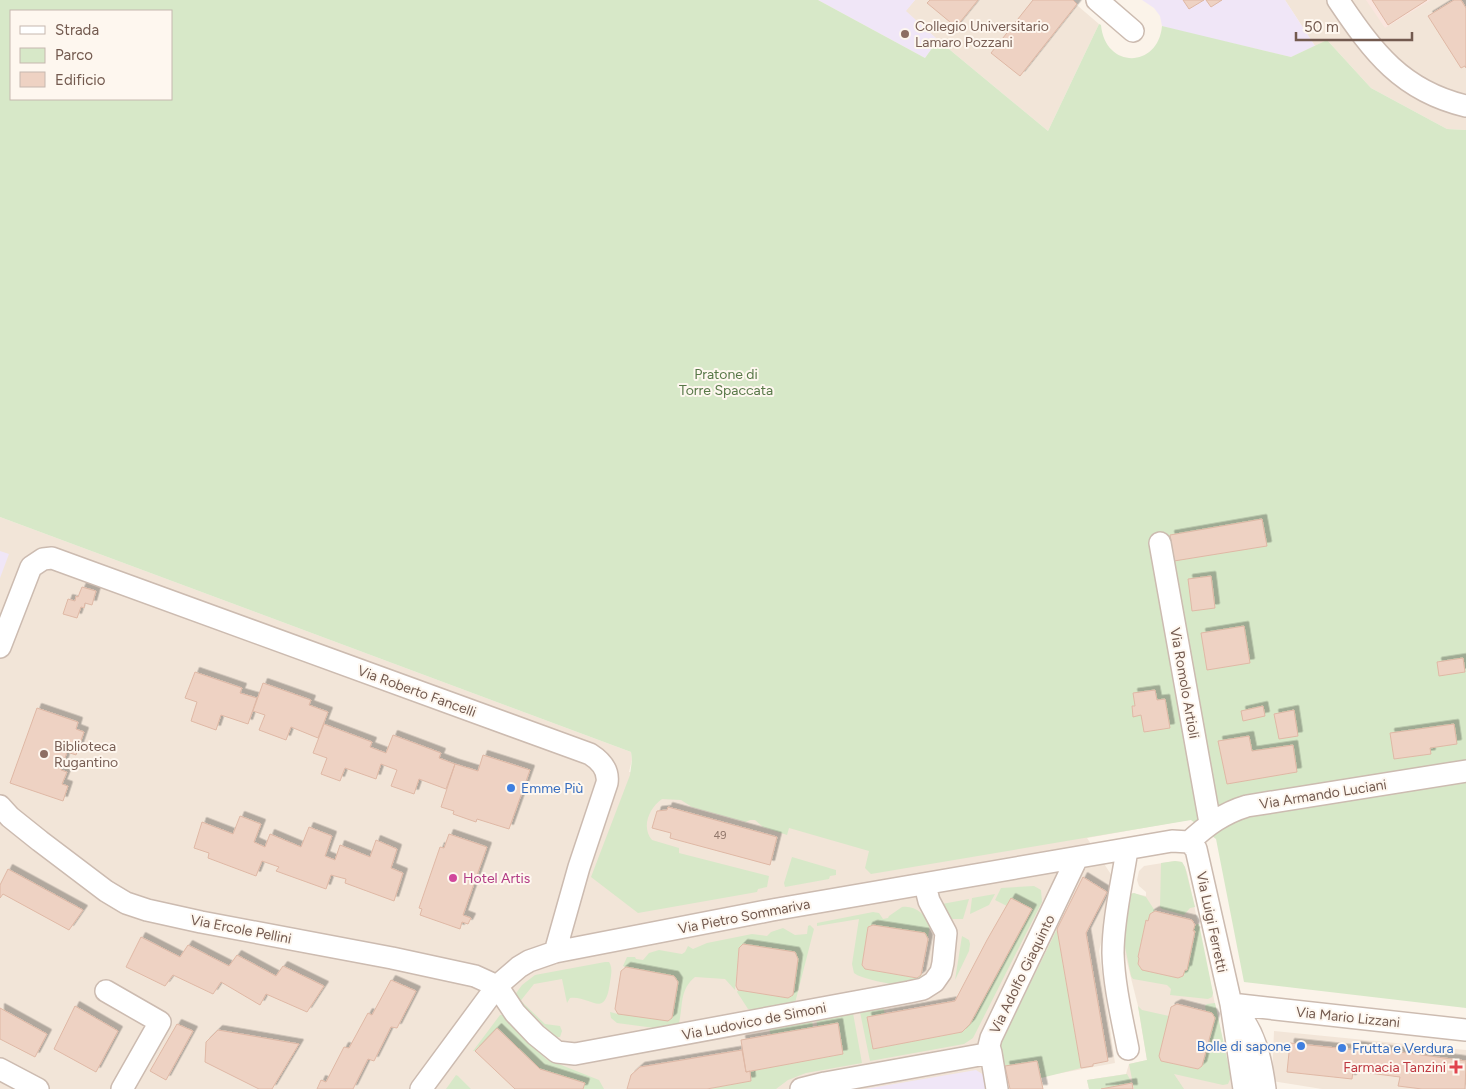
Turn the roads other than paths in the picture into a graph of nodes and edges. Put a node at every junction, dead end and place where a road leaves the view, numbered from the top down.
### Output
1 (1097, 0) edge
2 (1338, 0) edge
3 (1134, 31) dead end
4 (1466, 106) edge
5 (1160, 543) dead end
6 (0, 647) edge
7 (1466, 771) edge
8 (3, 817) edge
9 (1210, 824) junction
10 (1189, 842) junction
11 (1127, 850) junction
12 (1077, 858) junction
13 (925, 884) junction
14 (555, 952) junction
15 (497, 986) junction
16 (106, 990) dead end
17 (1230, 1004) junction
18 (1466, 1030) edge
19 (1128, 1049) dead end
20 (991, 1053) junction
21 (0, 1069) edge
22 (38, 1089) edge
23 (122, 1089) edge
24 (421, 1089) edge
25 (801, 1089) edge
26 (997, 1089) edge
27 (1244, 1089) edge
28 (1266, 1089) edge

1 - 3 street
2 - 4 street
5 - 9 street, Via Romolo Artioli
6 - 14 street, Via Roberto Fancelli
7 - 9 street, Via Armando Luciani
8 - 15 street, Via Ercole Pellini
9 - 10 street, Via Armando Luciani
10 - 11 street, Via Pietro Sommariva
10 - 17 street, Via Luigi Ferretti
11 - 12 street, Via Pietro Sommariva
11 - 19 street
12 - 13 street, Via Pietro Sommariva
12 - 20 street, Via Adolfo Giaquinto
13 - 14 street, Via Pietro Sommariva
13 - 15 street, Via Ludovico de Simoni
14 - 15 street, Via Pietro Sommariva
15 - 24 street, Via Pietro Sommariva
16 - 23 street
17 - 18 street, Via Mario Lizzani
17 - 27 street, Via Luigi Ferretti
17 - 28 street, Via Luigi Ferretti
20 - 25 street, Via Adolfo Giaquinto
20 - 26 street
21 - 22 street

